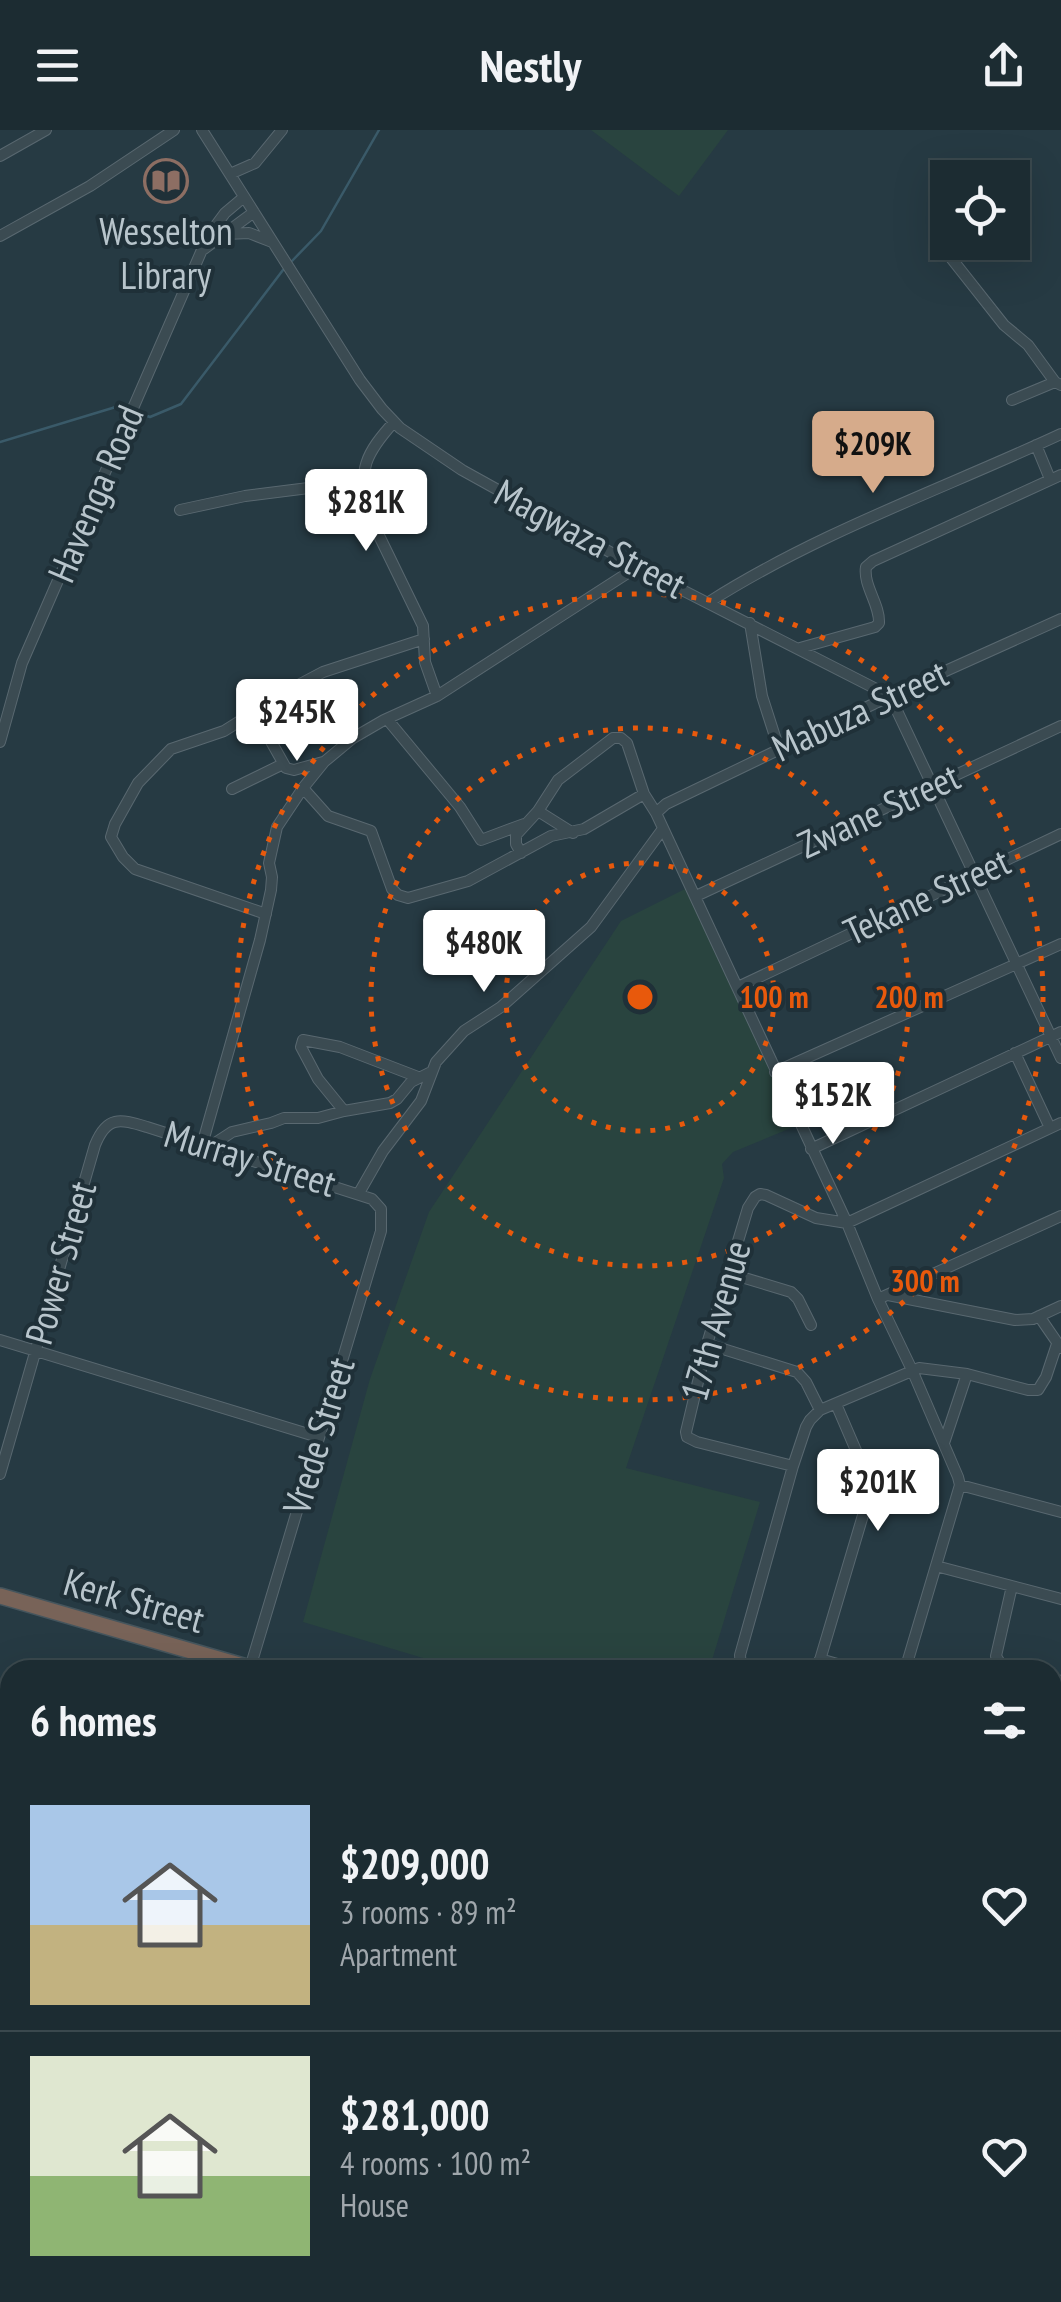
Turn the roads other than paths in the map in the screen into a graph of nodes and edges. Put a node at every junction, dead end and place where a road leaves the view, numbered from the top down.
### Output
1 (46, 130) edge
2 (174, 130) edge
3 (202, 130) edge
4 (282, 130) edge
5 (0, 156) edge
6 (230, 174) junction
7 (244, 197) junction
8 (254, 212) junction
9 (222, 235) junction
10 (0, 236) edge
11 (276, 248) junction
12 (203, 249) junction
13 (953, 260) edge
14 (1058, 383) edge
15 (1012, 400) dead end
16 (394, 422) junction
17 (1061, 434) edge
18 (1036, 445) junction
19 (1056, 477) edge
20 (364, 481) junction
21 (180, 510) dead end
22 (637, 567) junction
23 (708, 602) junction
24 (1061, 618) edge
25 (750, 624) junction
26 (424, 639) junction
27 (799, 648) junction
28 (437, 696) junction
29 (890, 696) junction
30 (255, 712) junction
31 (388, 719) junction
32 (1061, 726) edge
33 (0, 742) edge
34 (779, 748) junction
35 (324, 762) junction
36 (283, 764) junction
37 (934, 786) junction
38 (304, 788) junction
39 (232, 789) dead end
40 (644, 794) junction
41 (659, 810) junction
42 (538, 811) junction
43 (525, 824) junction
44 (662, 830) junction
45 (573, 832) junction
46 (1061, 834) edge
47 (521, 853) junction
48 (974, 874) junction
49 (696, 896) junction
50 (266, 914) junction
51 (1061, 944) edge
52 (1016, 965) junction
53 (738, 987) junction
54 (1056, 1034) edge
55 (1016, 1053) junction
56 (1061, 1058) edge
57 (431, 1072) junction
58 (775, 1072) junction
59 (418, 1077) junction
60 (344, 1110) junction
61 (120, 1121) joint
62 (1056, 1126) edge
63 (205, 1146) junction
64 (812, 1148) junction
65 (358, 1193) junction
66 (378, 1204) joint
67 (1061, 1216) edge
68 (848, 1223) junction
69 (728, 1273) junction
70 (882, 1297) junction
71 (1061, 1306) edge
72 (1039, 1316) junction
73 (811, 1325) dead end
74 (0, 1340) edge
75 (707, 1344) junction
76 (1059, 1346) edge
77 (36, 1350) junction
78 (912, 1370) junction
79 (967, 1374) junction
80 (836, 1404) junction
81 (820, 1410) junction
82 (318, 1437) junction
83 (944, 1443) junction
84 (793, 1466) junction
85 (0, 1474) edge
86 (960, 1485) junction
87 (1061, 1512) edge
88 (936, 1566) junction
89 (1012, 1586) junction
90 (0, 1596) edge
91 (1061, 1599) edge
92 (222, 1660) edge
93 (256, 1660) edge
94 (740, 1660) edge
95 (820, 1660) edge
96 (908, 1660) edge
97 (998, 1660) edge

1 - 5 street
2 - 10 street
3 - 6 street, Magwaza Street
4 - 6 street
6 - 7 street, Magwaza Street
7 - 8 street, Magwaza Street
7 - 12 street, Havenga Road
8 - 9 street, Havenga Road
8 - 11 street, Magwaza Street
9 - 11 street
9 - 12 street, Havenga Road
11 - 16 street, Magwaza Street
12 - 33 street, Havenga Road
13 - 14 street
14 - 15 street
16 - 20 street
16 - 22 street, Magwaza Street
17 - 18 street
18 - 19 street
18 - 23 street
19 - 27 street
20 - 21 street
20 - 26 street
22 - 23 street, Magwaza Street
22 - 28 street
23 - 25 street, Magwaza Street
24 - 29 street, Mabuza Street
25 - 27 street, Magwaza Street
25 - 34 street
26 - 28 street
26 - 30 street
27 - 29 street, Magwaza Street
28 - 31 street
29 - 34 street, Mabuza Street
29 - 37 street
30 - 36 street
30 - 50 street
31 - 35 street
31 - 43 street
32 - 37 street, Zwane Street
34 - 41 street, Mabuza Street
35 - 36 street
35 - 38 street
36 - 39 street
37 - 48 street
37 - 49 street, Zwane Street
38 - 47 street
38 - 50 street
40 - 41 street
40 - 42 street
40 - 45 street
41 - 44 street
42 - 43 street
42 - 45 street
43 - 47 street
44 - 49 street
44 - 57 street
45 - 47 street
46 - 48 street, Tekane Street
48 - 52 street
48 - 53 street, Tekane Street
49 - 53 street
50 - 63 street
51 - 52 street
52 - 54 street
52 - 58 street
53 - 58 street
54 - 55 street
54 - 56 street
55 - 62 street
55 - 64 street
57 - 59 street
57 - 65 street
58 - 64 street
59 - 60 street
59 - 60 street
60 - 63 street
61 - 63 street, Murray Street
61 - 77 street, Power Street
62 - 68 street
63 - 65 street, Murray Street
64 - 68 street
65 - 66 street, Murray Street
66 - 82 street, Vrede Street
67 - 70 street
68 - 69 street, 17th Avenue
68 - 70 street
69 - 73 street
69 - 75 street, 17th Avenue
70 - 72 street
70 - 78 street
71 - 72 street
72 - 76 street
74 - 77 street
75 - 81 street
75 - 84 street, 17th Avenue
76 - 79 street
77 - 82 street
77 - 85 street, Power Street
78 - 79 street
78 - 80 street
78 - 83 street
79 - 83 street
80 - 81 street
80 - 95 street
81 - 84 street
82 - 93 street, Vrede Street
83 - 86 street
84 - 94 street
86 - 87 street
86 - 88 street
88 - 89 street
88 - 96 street
89 - 91 street
89 - 97 street
90 - 92 highway, Kerk Street

